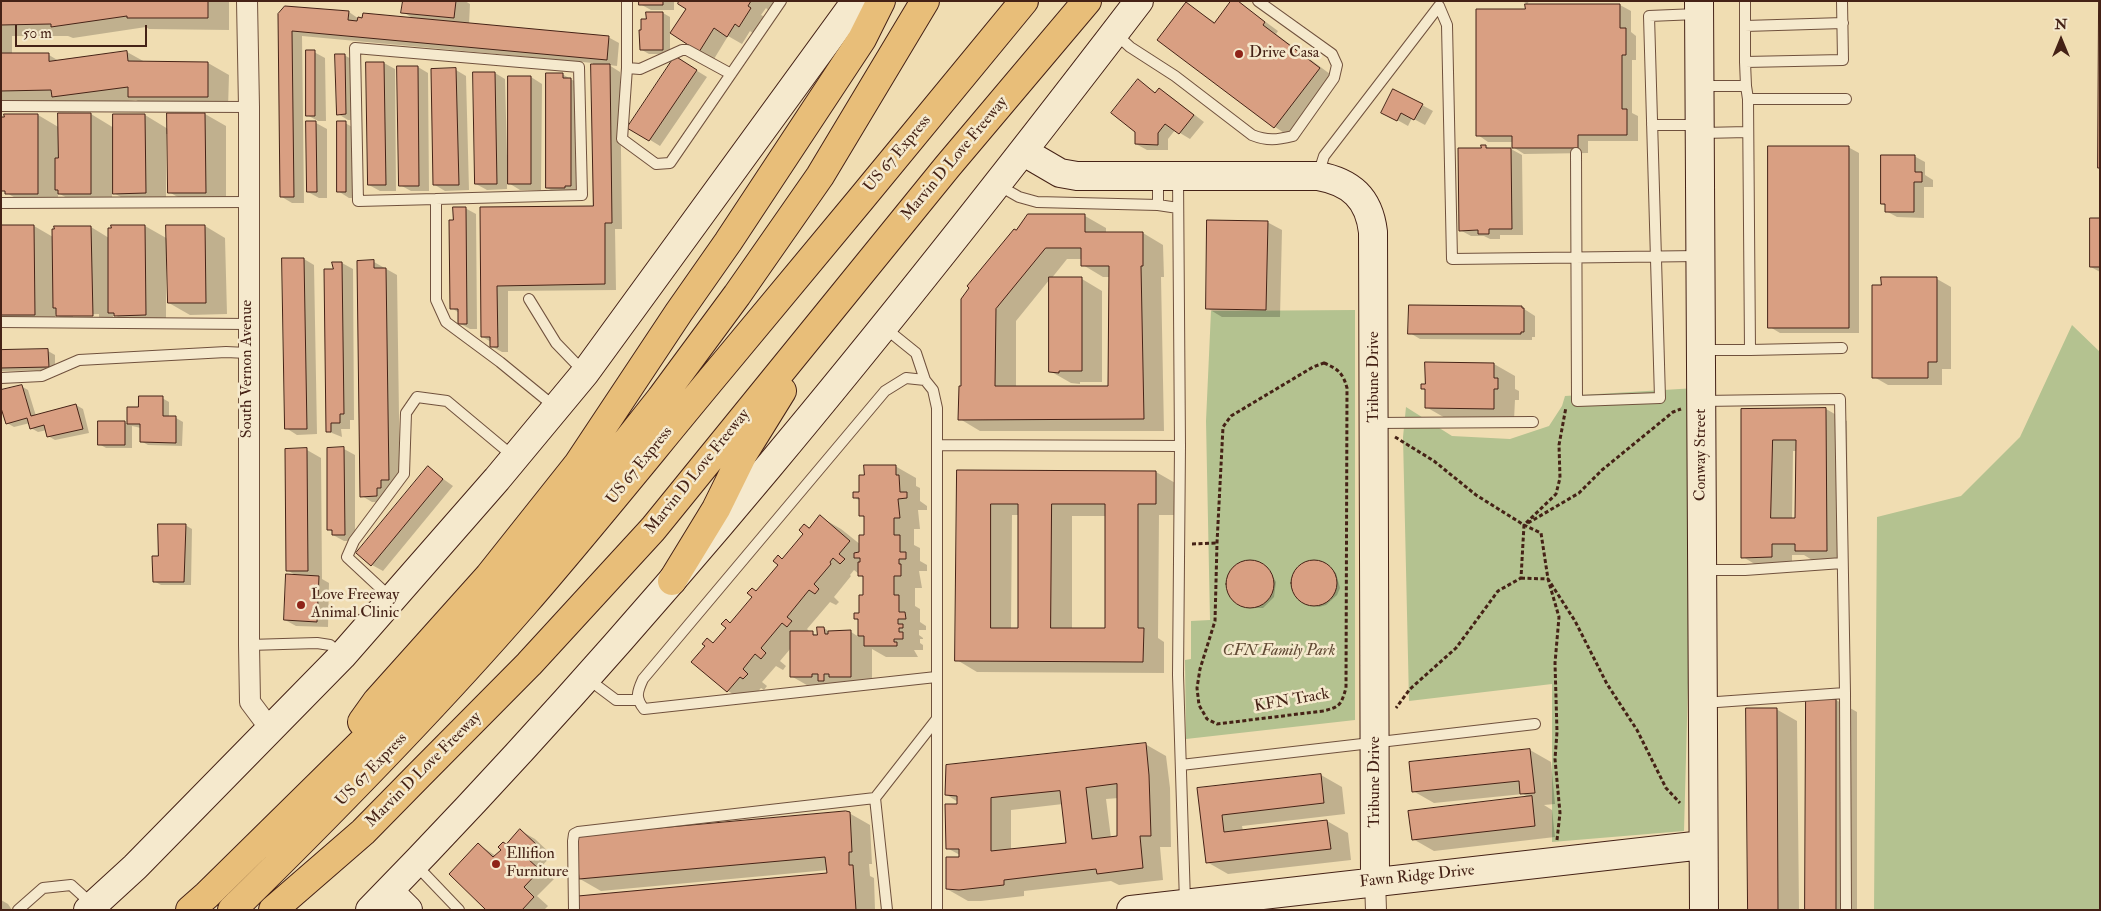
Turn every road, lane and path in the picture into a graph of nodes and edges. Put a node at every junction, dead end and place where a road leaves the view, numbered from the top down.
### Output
1 (247, 1) edge
2 (627, 1) edge
3 (781, 1) edge
4 (856, 1) edge
5 (881, 1) edge
6 (925, 1) edge
7 (1024, 1) edge
8 (1087, 1) edge
9 (1139, 1) edge
10 (1258, 1) edge
11 (1745, 1) edge
12 (1842, 1) edge
13 (1699, 8) edge
14 (1843, 23) junction
15 (1745, 26) junction
16 (1115, 33) junction
17 (1745, 62) junction
18 (628, 68) junction
19 (731, 74) junction
20 (1701, 86) junction
21 (1746, 86) junction
22 (1748, 99) junction
23 (1846, 99) dead end
24 (1, 106) edge
25 (249, 108) junction
26 (1652, 125) junction
27 (1701, 129) junction
28 (1748, 132) junction
29 (1024, 152) junction
30 (1576, 153) dead end
31 (1168, 176) junction
32 (1318, 176) junction
33 (998, 185) junction
34 (436, 199) junction
35 (249, 202) junction
36 (1, 203) edge
37 (1158, 205) junction
38 (1178, 208) junction
39 (1701, 256) junction
40 (1656, 257) junction
41 (1576, 258) junction
42 (529, 299) dead end
43 (825, 316) junction
44 (1, 322) edge
45 (248, 324) junction
46 (884, 327) junction
47 (1842, 348) dead end
48 (1701, 350) junction
49 (1750, 350) junction
50 (247, 353) junction
51 (585, 372) junction
52 (1, 378) edge
53 (925, 380) junction
54 (1577, 401) junction
55 (1693, 405) junction
56 (556, 408) junction
57 (1382, 422) junction
58 (1533, 422) dead end
59 (937, 445) junction
60 (1180, 446) junction
61 (515, 458) junction
62 (1524, 525) junction
63 (1217, 543) junction
64 (1179, 544) junction
65 (1842, 563) junction
66 (1702, 570) junction
67 (1521, 578) junction
68 (1548, 578) junction
69 (672, 581) junction
70 (393, 600) junction
71 (249, 645) junction
72 (342, 656) junction
73 (936, 677) junction
74 (588, 679) junction
75 (1845, 693) junction
76 (638, 700) junction
77 (1703, 703) junction
78 (936, 720) junction
79 (1535, 724) dead end
80 (271, 730) junction
81 (1384, 742) junction
82 (1180, 765) junction
83 (310, 795) junction
84 (875, 798) junction
85 (1686, 809) dead end
86 (1557, 844) dead end
87 (1703, 845) junction
88 (415, 864) junction
89 (1375, 881) junction
90 (380, 900) edge
91 (1182, 906) edge
92 (90, 908) edge
93 (18, 910) edge
94 (190, 910) edge
95 (232, 910) edge
96 (273, 910) edge
97 (408, 910) edge
98 (460, 910) edge
99 (574, 910) edge
100 (887, 910) edge
101 (938, 910) edge
102 (1131, 910) edge
103 (1376, 910) edge
104 (1704, 910) edge
105 (1846, 910) edge

1 - 25 street, South Vernon Avenue
2 - 18 lane
3 - 19 lane
4 - 51 street
5 - 83 highway
6 - 83 highway
7 - 95 highway, US 67 Express
8 - 43 highway, Marvin D Love Freeway
9 - 16 street
10 - 16 lane
11 - 15 lane
12 - 14 lane
13 - 20 street, Conway Street
13 - 26 lane
14 - 15 lane
14 - 17 lane
15 - 17 lane
16 - 29 street
17 - 21 lane
18 - 19 lane
18 - 19 lane
20 - 21 lane
20 - 27 street, Conway Street
21 - 22 lane
22 - 23 lane
22 - 28 lane
24 - 25 lane
25 - 35 street, South Vernon Avenue
26 - 27 lane
26 - 40 lane
27 - 28 lane
27 - 39 street, Conway Street
28 - 49 lane
29 - 31 street, Tribune Drive
29 - 33 street
30 - 41 lane
31 - 32 street, Tribune Drive
31 - 37 lane
31 - 38 lane
32 - 41 lane
32 - 57 street, Tribune Drive
33 - 37 lane
33 - 46 street
34 - 34 lane
34 - 56 lane
35 - 36 lane
35 - 45 street, South Vernon Avenue
37 - 38 lane
38 - 60 lane
39 - 40 lane
39 - 48 street, Conway Street
40 - 41 lane
40 - 54 lane
41 - 54 lane
42 - 51 lane
43 - 69 highway
43 - 96 highway, Marvin D Love Freeway
44 - 45 lane
45 - 50 street, South Vernon Avenue
46 - 53 lane
46 - 69 street
47 - 49 lane
48 - 49 lane
48 - 55 street, Conway Street
50 - 52 lane
50 - 71 street, South Vernon Avenue
51 - 56 street
53 - 59 lane
53 - 76 lane
54 - 62 path
55 - 62 path
55 - 65 lane
55 - 66 street, Conway Street
56 - 61 street
57 - 58 lane
57 - 62 path
57 - 81 street, Tribune Drive
59 - 60 lane
59 - 73 lane
60 - 64 lane
61 - 70 street
61 - 70 lane
62 - 67 path
62 - 68 path
63 - 63 path, KFN Track
63 - 64 path
64 - 82 lane
65 - 66 lane
65 - 75 lane
66 - 77 street, Conway Street
67 - 68 path
67 - 81 path
68 - 85 path
68 - 86 path
69 - 74 street
70 - 72 street
71 - 72 lane
71 - 80 street, South Vernon Avenue
72 - 80 street
73 - 76 lane
73 - 78 lane
74 - 76 lane
74 - 88 street
75 - 77 lane
75 - 105 lane
77 - 87 street, Conway Street
78 - 84 lane
78 - 101 lane
79 - 81 lane
80 - 92 street
81 - 82 lane
81 - 89 street, Tribune Drive
82 - 91 lane
83 - 94 highway
84 - 99 lane
84 - 100 lane
87 - 89 street, Fawn Ridge Drive
87 - 104 street, Conway Street
88 - 90 street
88 - 98 lane
89 - 91 street, Fawn Ridge Drive
89 - 103 street, Tribune Drive
90 - 97 street
91 - 102 street, Fawn Ridge Drive
92 - 93 lane

